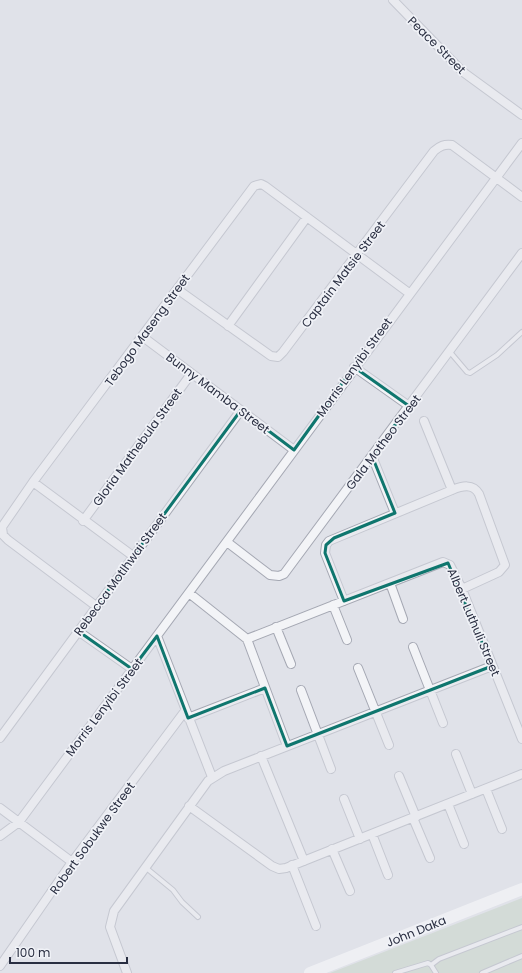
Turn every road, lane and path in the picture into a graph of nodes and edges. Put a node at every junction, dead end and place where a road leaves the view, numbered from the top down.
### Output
1 (394, 0) edge
2 (522, 115) edge
3 (522, 143) edge
4 (496, 177) junction
5 (522, 198) edge
6 (307, 218) junction
7 (522, 253) edge
8 (358, 255) junction
9 (177, 289) junction
10 (409, 293) junction
11 (228, 326) junction
12 (522, 332) edge
13 (143, 337) junction
14 (450, 352) junction
15 (354, 367) junction
16 (191, 374) junction
17 (409, 406) junction
18 (241, 410) junction
19 (424, 421) dead end
20 (294, 450) junction
21 (372, 456) junction
22 (33, 482) junction
23 (452, 490) junction
24 (395, 512) junction
25 (83, 521) junction
26 (227, 542) junction
27 (133, 556) junction
28 (390, 583) junction
29 (462, 589) junction
30 (189, 593) junction
31 (344, 601) junction
32 (333, 605) junction
33 (96, 606) junction
34 (404, 619) dead end
35 (276, 627) junction
36 (78, 631) junction
37 (157, 636) junction
38 (247, 639) junction
39 (347, 640) dead end
40 (413, 647) dead end
41 (291, 664) dead end
42 (492, 666) junction
43 (358, 668) dead end
44 (132, 670) junction
45 (265, 688) junction
46 (301, 690) dead end
47 (430, 690) junction
48 (376, 711) junction
49 (187, 714) junction
50 (443, 723) dead end
51 (318, 734) junction
52 (0, 738) edge
53 (522, 740) edge
54 (389, 745) dead end
55 (288, 746) junction
56 (456, 754) dead end
57 (261, 756) junction
58 (331, 769) dead end
59 (522, 774) edge
60 (399, 776) dead end
61 (212, 777) junction
62 (486, 789) junction
63 (472, 794) junction
64 (344, 800) dead end
65 (448, 804) junction
66 (189, 806) junction
67 (0, 808) edge
68 (415, 817) junction
69 (19, 822) junction
70 (502, 829) dead end
71 (372, 834) junction
72 (0, 836) edge
73 (360, 839) junction
74 (464, 844) dead end
75 (332, 850) junction
76 (430, 858) dead end
77 (304, 860) junction
78 (72, 862) junction
79 (292, 865) junction
80 (145, 867) junction
81 (388, 875) dead end
82 (522, 889) edge
83 (350, 891) dead end
84 (198, 917) dead end
85 (316, 926) dead end
86 (522, 927) edge
87 (522, 956) edge
88 (431, 965) junction
89 (0, 966) edge
90 (127, 973) edge
91 (310, 973) edge
92 (396, 973) edge
93 (436, 973) edge
94 (482, 973) edge

1 - 2 street, Peace Street
3 - 4 street, Morris Lenyibi Street
4 - 5 street
4 - 8 street, Captain Matsie Street
4 - 10 street, Morris Lenyibi Street
6 - 8 street, Tebogo Maseng Street
6 - 9 street, Tebogo Maseng Street
6 - 11 street
7 - 14 street, Gala Motheo Street
8 - 10 street, Tebogo Maseng Street
8 - 11 street, Captain Matsie Street
9 - 11 street, Captain Matsie Street
9 - 13 street, Tebogo Maseng Street
10 - 15 street, Morris Lenyibi Street
12 - 14 lane
13 - 16 street, Bunny Mamba Street
13 - 22 street, Tebogo Maseng Street
14 - 17 street, Gala Motheo Street
15 - 17 street
15 - 20 street, Morris Lenyibi Street
16 - 18 street, Bunny Mamba Street
16 - 25 street, Gloria Mathebula Street
17 - 21 street, Gala Motheo Street
18 - 20 street, Bunny Mamba Street
18 - 27 street, Rebecca Motlhwai Street
19 - 23 street
20 - 26 street, Morris Lenyibi Street
21 - 24 street
21 - 26 street, Gala Motheo Street
22 - 25 street
22 - 33 street, Tebogo Maseng Street
23 - 24 street
23 - 29 street
24 - 31 street
25 - 27 street
26 - 30 street, Morris Lenyibi Street
27 - 33 street, Rebecca Motlhwai Street
28 - 29 street, Albert Luthuli Street
28 - 31 street, Albert Luthuli Street
28 - 34 street
29 - 42 street, Albert Luthuli Street
30 - 37 street, Morris Lenyibi Street
30 - 38 street
31 - 32 street, Albert Luthuli Street
32 - 35 street, Albert Luthuli Street
32 - 39 street
33 - 36 street, Rebecca Motlhwai Street
35 - 38 street, Albert Luthuli Street
35 - 41 street
36 - 44 street
36 - 52 street, Rebecca Motlhwai Street
37 - 44 street, Morris Lenyibi Street
37 - 49 street
38 - 45 street
40 - 47 street
42 - 47 street
42 - 53 street, Albert Luthuli Street
43 - 48 street
44 - 69 street, Morris Lenyibi Street
45 - 49 street
45 - 55 street
46 - 51 street
47 - 48 street
47 - 50 street
48 - 51 street
48 - 54 street
49 - 61 street
49 - 78 street, Robert Sobukwe Street
51 - 55 street
51 - 58 street
55 - 57 street
56 - 63 street
57 - 61 street
57 - 77 street
59 - 62 street
60 - 68 street
61 - 66 street
62 - 63 street
62 - 70 street
63 - 65 street
64 - 73 street
65 - 68 street
65 - 74 street
66 - 79 street
66 - 80 street
67 - 69 street
68 - 71 street
68 - 76 street
69 - 72 street, Morris Lenyibi Street
69 - 78 street
71 - 73 street
71 - 81 street
73 - 75 street
75 - 77 street
75 - 83 street
77 - 79 street
78 - 89 street, Robert Sobukwe Street
79 - 85 street
80 - 84 lane
80 - 90 street
82 - 91 street, John Daka
86 - 88 lane
87 - 94 lane
88 - 92 lane
88 - 93 lane

